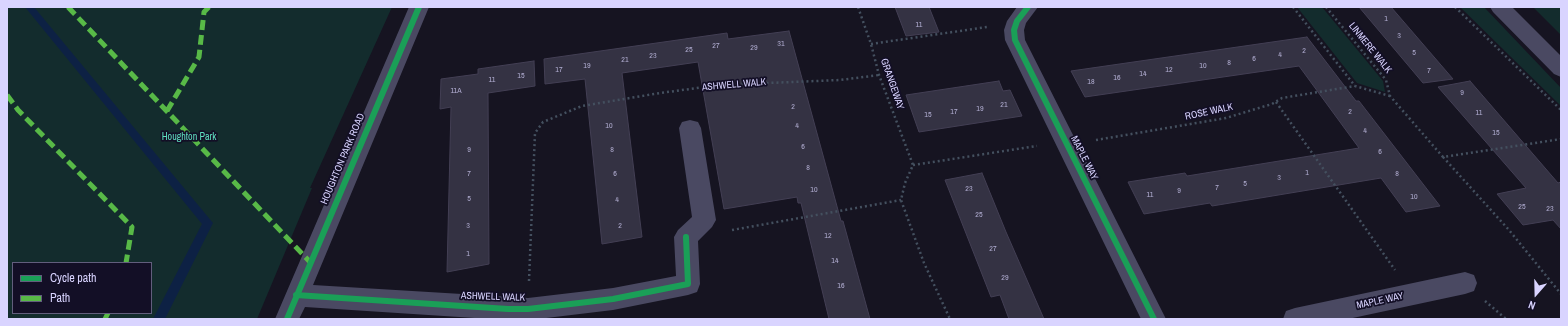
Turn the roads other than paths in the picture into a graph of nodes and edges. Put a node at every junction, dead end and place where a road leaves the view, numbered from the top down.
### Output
1 (419, 7) edge
2 (1500, 7) edge
3 (1017, 15) edge
4 (1561, 69) edge
5 (690, 128) dead end
6 (1465, 284) dead end
7 (296, 296) junction
8 (287, 319) edge
9 (1154, 319) edge
10 (1294, 319) edge

1 - 7 street, HOUGHTON PARK ROAD
2 - 4 street
3 - 9 street, MAPLE WAY
5 - 7 street, ASHWELL WALK
6 - 10 street, MAPLE WAY
7 - 8 street, HOUGHTON PARK ROAD

